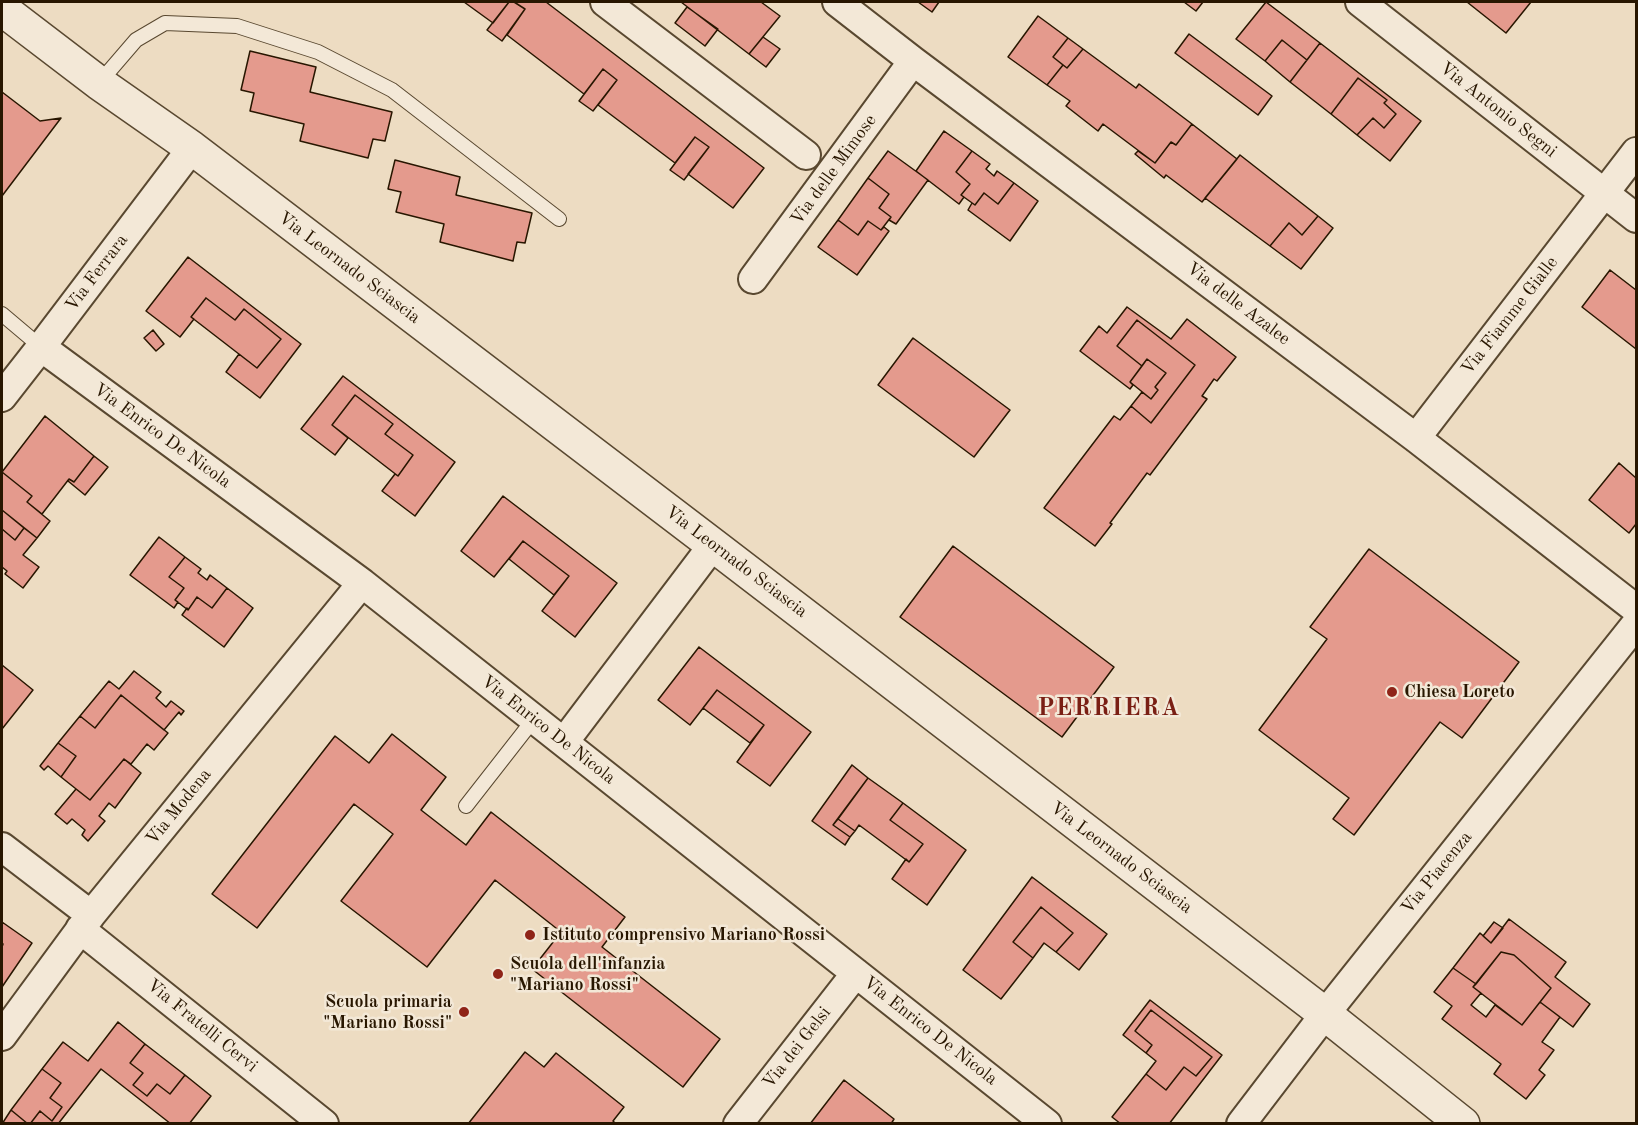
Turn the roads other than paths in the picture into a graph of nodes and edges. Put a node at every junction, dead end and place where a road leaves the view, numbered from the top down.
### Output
1 (605, 2) edge
2 (837, 2) edge
3 (1360, 2) edge
4 (2, 9) edge
5 (913, 61) junction
6 (99, 83) junction
7 (192, 148) junction
8 (1636, 152) edge
9 (806, 155) dead end
10 (1605, 194) junction
11 (1636, 218) edge
12 (559, 219) dead end
13 (753, 279) dead end
14 (2, 314) edge
15 (41, 347) junction
16 (2, 397) edge
17 (1416, 438) junction
18 (713, 545) junction
19 (362, 583) junction
20 (1636, 609) edge
21 (1636, 624) edge
22 (534, 719) junction
23 (564, 742) junction
24 (466, 806) dead end
25 (2, 848) edge
26 (86, 922) junction
27 (856, 973) junction
28 (1325, 1014) junction
29 (2, 1036) edge
30 (324, 1124) edge
31 (738, 1124) edge
32 (1047, 1124) edge
33 (1241, 1124) edge
34 (1463, 1124) edge

1 - 9 street, Via delle Mimose
2 - 5 street, Via delle Azalee
3 - 10 street, Via Antonio Segni
4 - 6 street, Via Leornado Sciascia
5 - 13 street, Via delle Mimose
5 - 17 street, Via delle Azalee
6 - 7 street, Via Leornado Sciascia
6 - 12 lane
7 - 15 street, Via Ferrara
7 - 18 street, Via Leornado Sciascia
8 - 10 street, Via Fiamme Gialle
10 - 11 street, Via Antonio Segni
10 - 17 street, Via Fiamme Gialle
14 - 15 lane
15 - 16 street, Via Ferrara
15 - 19 street, Via Enrico De Nicola
17 - 20 street, Via delle Azalee
18 - 23 street
18 - 28 street, Via Leornado Sciascia
19 - 22 street, Via Enrico De Nicola
19 - 26 street, Via Modena
21 - 28 street, Via Piacenza
22 - 23 street, Via Enrico De Nicola
22 - 24 lane
23 - 27 street, Via Enrico De Nicola
25 - 26 street, Via Fratelli Cervi
26 - 29 street, Via Modena
26 - 30 street, Via Fratelli Cervi
27 - 31 street, Via dei Gelsi
27 - 32 street, Via Enrico De Nicola
28 - 33 street, Via Piacenza
28 - 34 street, Via Leornado Sciascia

